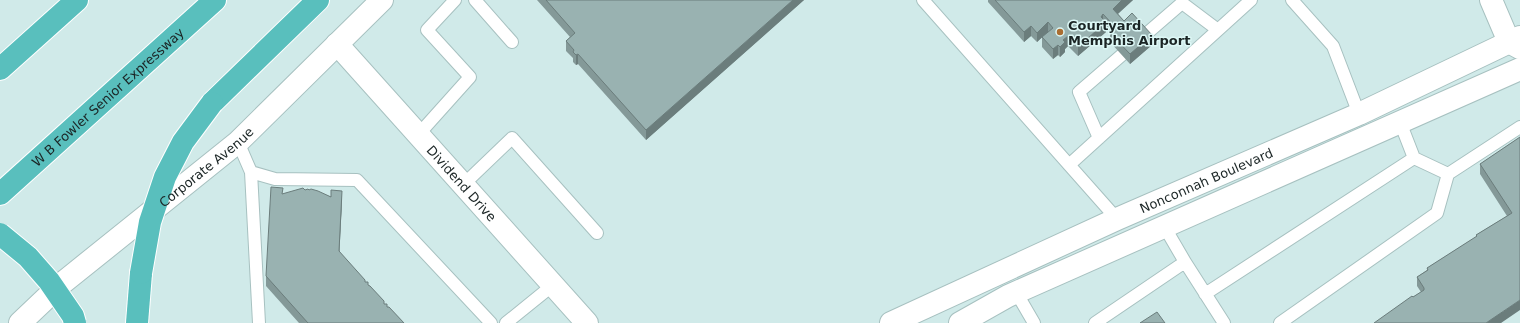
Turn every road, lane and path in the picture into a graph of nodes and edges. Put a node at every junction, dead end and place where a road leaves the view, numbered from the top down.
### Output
1 (77, 0) edge
2 (215, 0) edge
3 (318, 0) edge
4 (382, 0) edge
5 (455, 0) edge
6 (475, 0) edge
7 (924, 0) edge
8 (1251, 0) edge
9 (1292, 0) edge
10 (1491, 0) edge
11 (1218, 30) junction
12 (512, 42) dead end
13 (1516, 42) edge
14 (336, 44) junction
15 (0, 69) edge
16 (1520, 69) edge
17 (1359, 114) junction
18 (1400, 122) junction
19 (1520, 128) edge
20 (418, 135) junction
21 (1099, 138) junction
22 (238, 142) junction
23 (1414, 158) junction
24 (1069, 164) junction
25 (251, 172) junction
26 (1448, 174) junction
27 (463, 185) junction
28 (0, 194) edge
29 (1117, 219) junction
30 (1164, 226) junction
31 (597, 233) dead end
32 (0, 234) edge
33 (1185, 262) junction
34 (553, 285) junction
35 (1016, 292) junction
36 (1206, 294) junction
37 (20, 323) edge
38 (75, 323) edge
39 (137, 323) edge
40 (259, 323) edge
41 (490, 323) edge
42 (506, 323) edge
43 (587, 323) edge
44 (891, 323) edge
45 (960, 323) edge
46 (1034, 323) edge
47 (1094, 323) edge
48 (1224, 323) edge
49 (1280, 323) edge

1 - 15 highway
2 - 28 highway, W B Fowler Senior Expressway
3 - 39 highway, bridge
4 - 14 street, Corporate Avenue
5 - 20 lane
6 - 12 lane
7 - 24 lane
8 - 11 lane
9 - 17 lane
10 - 13 street
11 - 21 lane
11 - 21 lane
13 - 17 street, Nonconnah Boulevard
14 - 20 street, Dividend Drive
14 - 22 street, Corporate Avenue
16 - 18 street, Nonconnah Boulevard
17 - 29 street, Nonconnah Boulevard
18 - 23 lane
18 - 30 street, Nonconnah Boulevard
19 - 26 lane
20 - 27 street, Dividend Drive
21 - 24 lane
22 - 25 lane
22 - 37 street, Corporate Avenue
23 - 26 lane
23 - 36 lane
24 - 29 lane
25 - 40 lane
25 - 41 lane
26 - 49 lane
27 - 31 lane
27 - 34 street, Dividend Drive
29 - 44 street, Nonconnah Boulevard
30 - 33 lane
30 - 35 street, Nonconnah Boulevard
32 - 38 highway, bridge
33 - 36 lane
33 - 47 lane
34 - 42 lane
34 - 43 street, Dividend Drive
35 - 45 street, Nonconnah Boulevard
35 - 46 lane
36 - 48 lane

